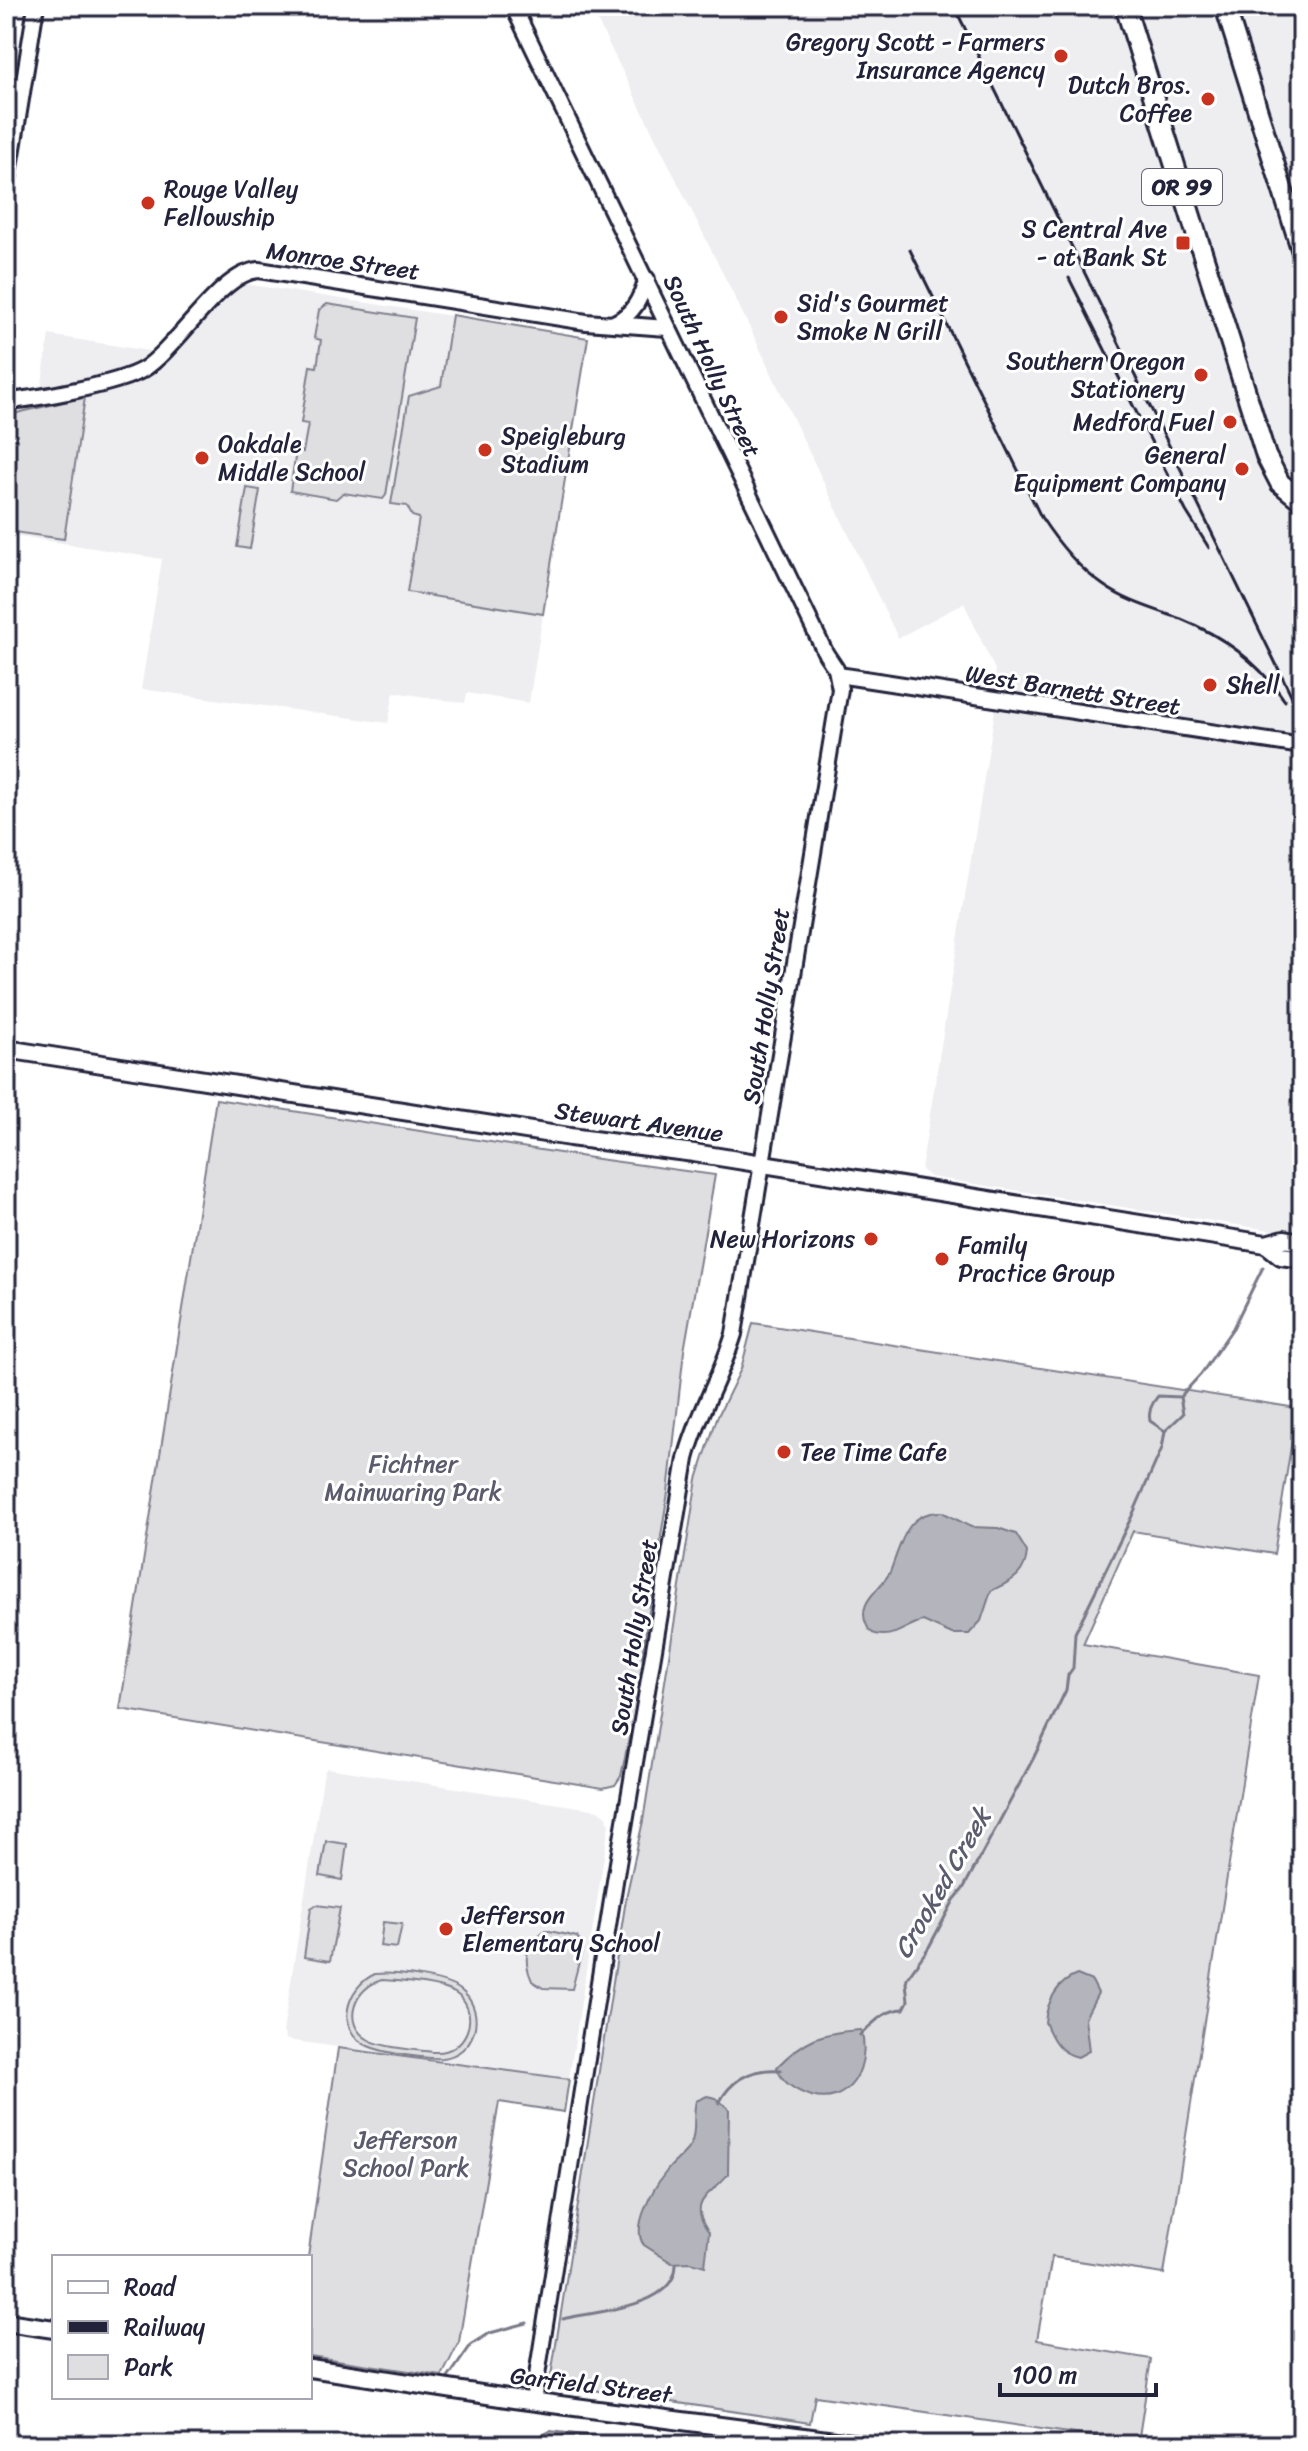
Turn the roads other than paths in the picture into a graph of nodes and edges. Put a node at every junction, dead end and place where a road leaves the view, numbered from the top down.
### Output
1 (36, 6) edge
2 (513, 6) edge
3 (1125, 6) edge
4 (1225, 6) edge
5 (6, 192) edge
6 (1302, 252) edge
7 (647, 279) junction
8 (614, 323) junction
9 (667, 328) junction
10 (6, 401) edge
11 (1302, 501) edge
12 (838, 675) junction
13 (1302, 746) edge
14 (6, 1049) edge
15 (763, 1164) junction
16 (1302, 1242) edge
17 (1266, 1244) junction
18 (1302, 1259) edge
19 (6, 2322) edge
20 (52, 2329) edge
21 (312, 2368) edge
22 (533, 2401) junction
23 (866, 2445) edge

1 - 5 street
2 - 7 street, South Holly Street
3 - 11 main road, OR 99
4 - 6 main road
7 - 8 street
7 - 9 street, South Holly Street
8 - 9 street, Monroe Street
8 - 10 street, Monroe Street
9 - 12 street, South Holly Street
12 - 13 street, West Barnett Street
12 - 15 street, South Holly Street
14 - 15 main road, Stewart Avenue
15 - 17 main road, Stewart Avenue
15 - 22 street, South Holly Street
16 - 17 main road, Stewart Avenue
17 - 18 main road, Stewart Avenue
19 - 20 main road
21 - 22 main road, Garfield Street
22 - 23 main road, Garfield Street

